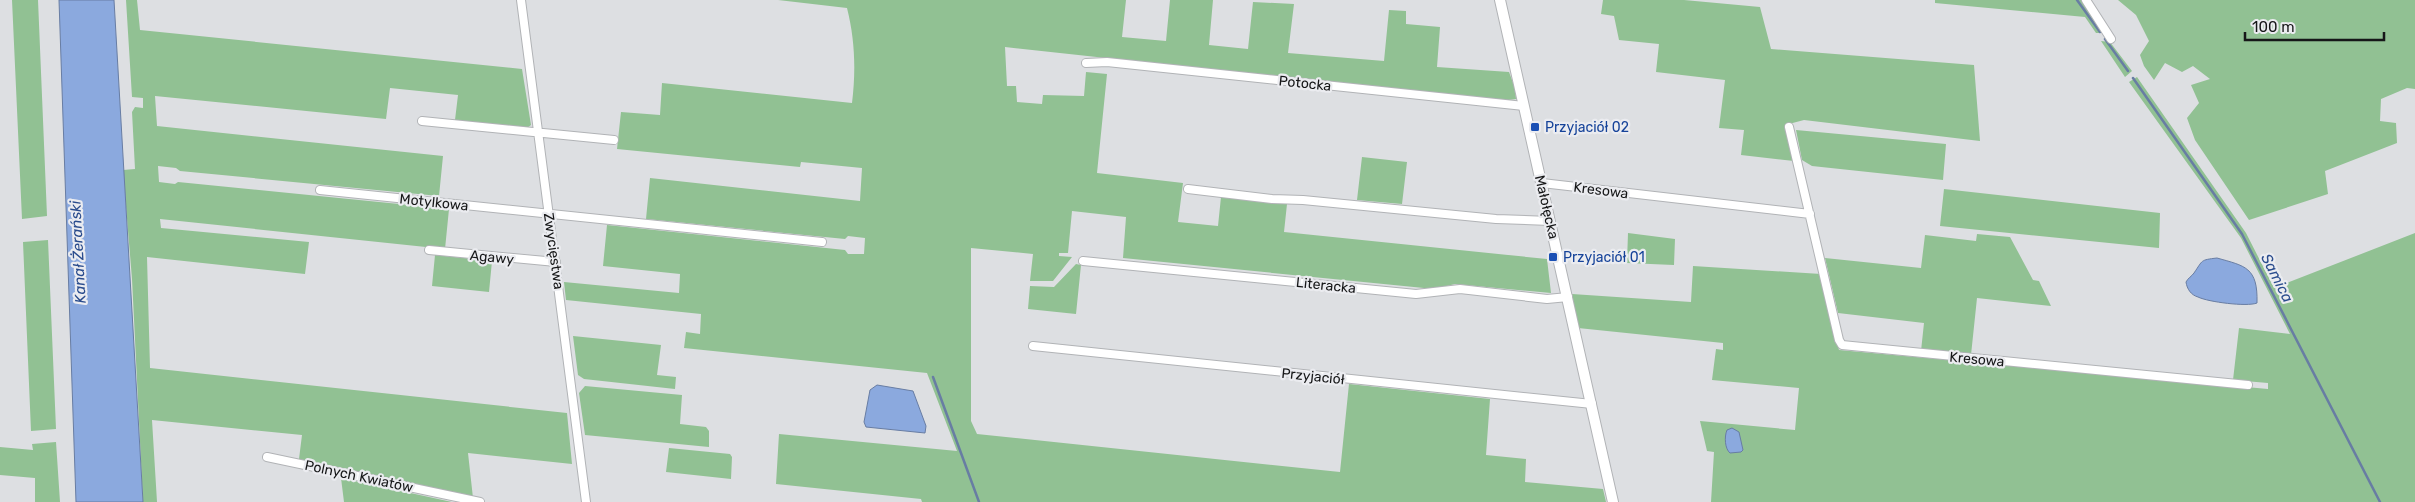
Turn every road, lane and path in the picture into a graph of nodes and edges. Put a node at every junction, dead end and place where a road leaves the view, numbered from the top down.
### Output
1 (521, 0) edge
2 (1500, 0) edge
3 (2086, 0) edge
4 (2111, 39) dead end
5 (1086, 63) dead end
6 (1524, 106) junction
7 (422, 121) dead end
8 (1789, 126) dead end
9 (539, 134) junction
10 (614, 140) dead end
11 (1542, 183) junction
12 (1188, 189) dead end
13 (320, 190) dead end
14 (548, 214) junction
15 (1810, 214) junction
16 (1550, 221) junction
17 (822, 242) dead end
18 (429, 250) dead end
19 (1083, 261) dead end
20 (556, 262) junction
21 (1568, 297) junction
22 (1033, 346) dead end
23 (2248, 385) dead end
24 (1592, 404) junction
25 (267, 457) dead end
26 (480, 502) edge
27 (586, 502) edge
28 (1613, 502) edge

1 - 9 street, Zwycięstwa
2 - 6 street, Małołęcka
3 - 4 street
5 - 6 street, Potocka
6 - 11 street, Małołęcka
7 - 9 street
8 - 15 street, Kresowa
9 - 10 street
9 - 14 street, Zwycięstwa
11 - 15 street, Kresowa
11 - 16 street, Małołęcka
12 - 16 street
13 - 14 street, Motylkowa
14 - 17 street, Motylkowa
14 - 20 street, Zwycięstwa
15 - 23 street, Kresowa
16 - 21 street, Małołęcka
18 - 20 street, Agawy
19 - 21 street, Literacka
20 - 27 street, Zwycięstwa
21 - 24 street, Małołęcka
22 - 24 street, Przyjaciół
24 - 28 street, Małołęcka
25 - 26 street, Polnych Kwiatów

